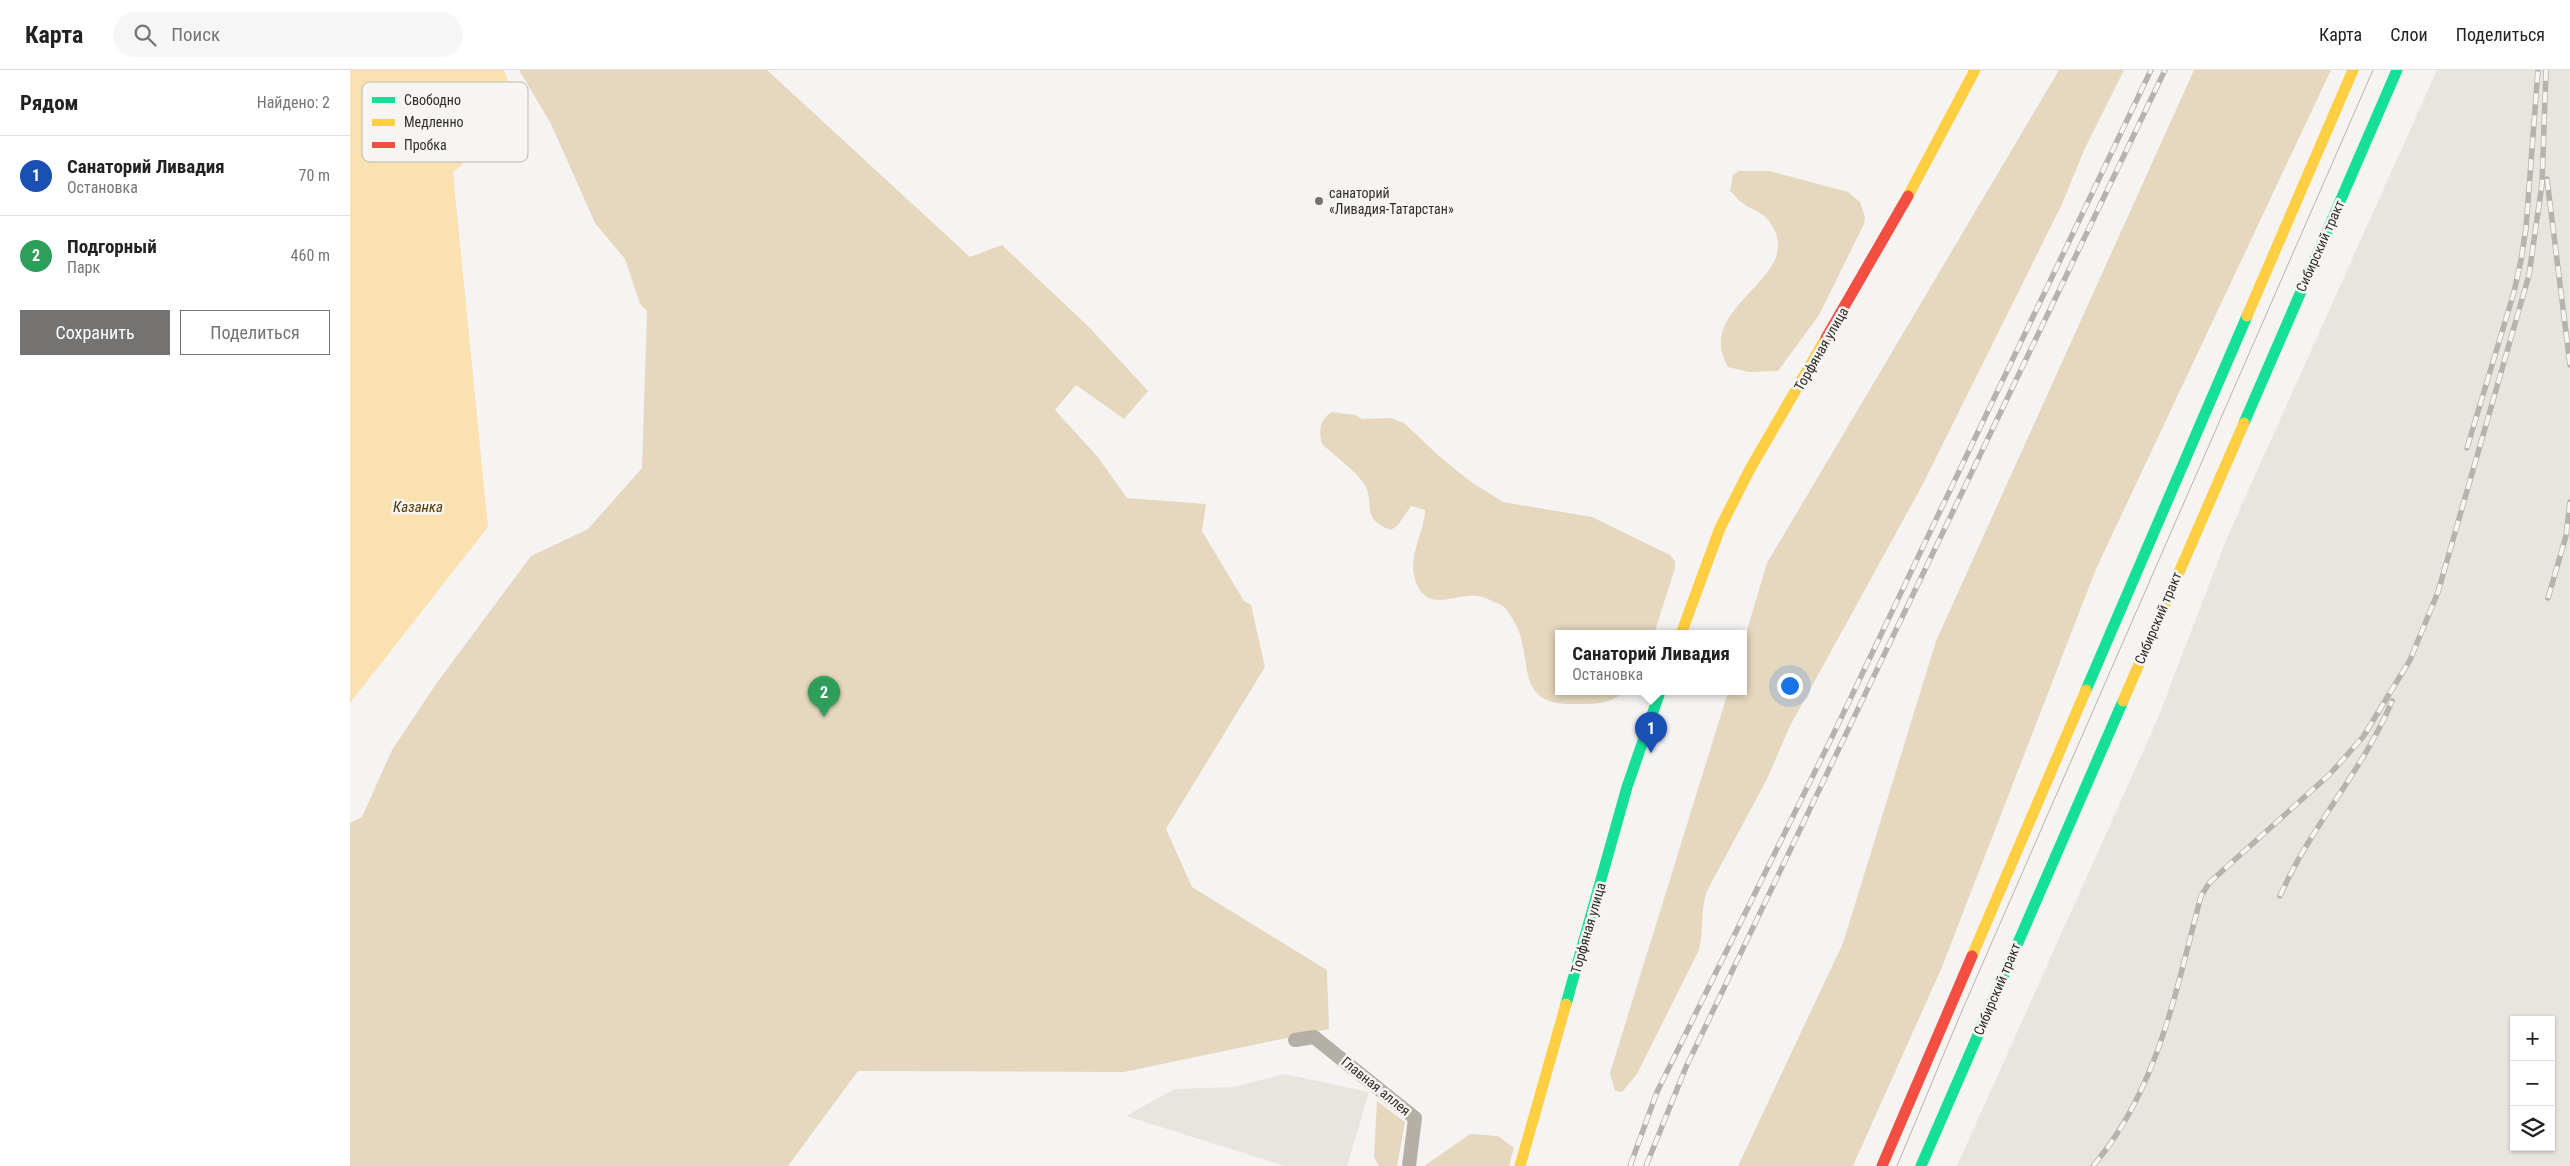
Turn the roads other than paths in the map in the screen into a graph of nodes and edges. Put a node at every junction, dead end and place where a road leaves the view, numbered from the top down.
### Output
1 (1975, 70) edge
2 (2353, 70) edge
3 (2396, 70) edge
4 (1682, 630) edge
5 (1659, 695) edge
6 (1294, 1040) dead end
7 (1409, 1166) edge
8 (1520, 1166) edge
9 (1882, 1166) edge
10 (1921, 1166) edge

1 - 4 main road, Торфяная улица
2 - 9 main road
3 - 10 main road, Сибирский тракт
5 - 8 main road, Торфяная улица
6 - 7 street, Главная аллея

